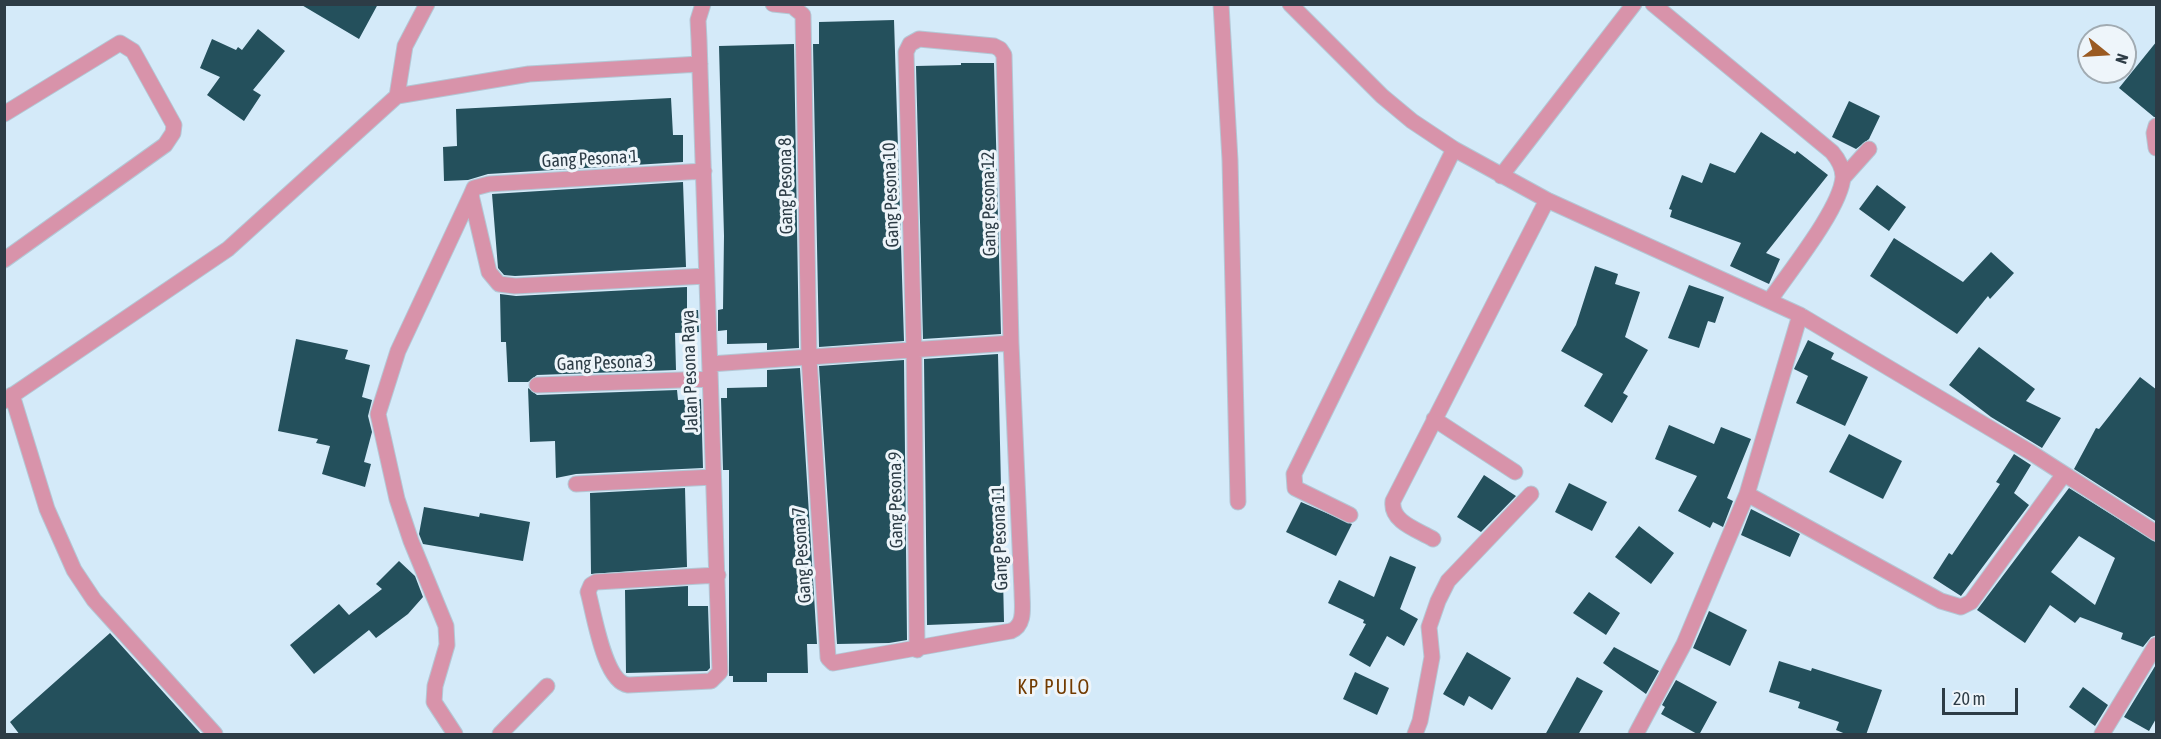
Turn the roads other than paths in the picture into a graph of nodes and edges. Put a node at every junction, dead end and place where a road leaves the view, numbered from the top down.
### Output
1 (427, 4) edge
2 (703, 4) edge
3 (773, 4) edge
4 (1221, 4) edge
5 (1290, 4) edge
6 (1634, 4) edge
7 (1653, 4) edge
8 (700, 64) junction
9 (1005, 64) joint
10 (397, 96) junction
11 (4, 114) edge
12 (2157, 126) edge
13 (2157, 148) edge
14 (1454, 149) junction
15 (1869, 149) dead end
16 (704, 171) junction
17 (1501, 176) junction
18 (1843, 178) junction
19 (475, 191) junction
20 (1547, 200) junction
21 (4, 260) edge
22 (706, 276) junction
23 (1770, 300) junction
24 (1800, 315) junction
25 (1011, 343) junction
26 (914, 351) junction
27 (809, 357) junction
28 (710, 371) junction
29 (537, 385) dead end
30 (8, 398) edge
31 (1434, 419) junction
32 (1515, 471) dead end
33 (2064, 474) junction
34 (713, 477) junction
35 (576, 484) dead end
36 (1747, 494) junction
37 (1531, 495) dead end
38 (1238, 502) dead end
39 (1350, 515) dead end
40 (2157, 533) edge
41 (1433, 539) dead end
42 (718, 575) junction
43 (2157, 645) edge
44 (917, 650) junction
45 (547, 686) dead end
46 (215, 735) edge
47 (455, 735) edge
48 (500, 735) edge
49 (1414, 735) edge
50 (1636, 735) edge
51 (2102, 735) edge

1 - 10 street
2 - 8 street, Jalan Pesona Raya
3 - 27 street, Gang Pesona 8
4 - 38 street
5 - 14 street
6 - 17 street
7 - 18 street
8 - 10 street
8 - 16 street, Jalan Pesona Raya
9 - 25 street, Gang Pesona 12
9 - 26 street, Gang Pesona 10
10 - 30 street
11 - 21 street
12 - 13 street
14 - 17 street
14 - 39 street
15 - 18 street
16 - 19 street, Gang Pesona 1
16 - 22 street, Jalan Pesona Raya
17 - 20 street
18 - 23 street
19 - 22 street
19 - 47 street
20 - 23 street
20 - 31 street
22 - 28 street, Jalan Pesona Raya
23 - 24 street
24 - 33 street
24 - 36 street
25 - 26 street, Gang Pesona 3
25 - 44 street, Gang Pesona 11
26 - 27 street, Gang Pesona 3
26 - 44 street, Gang Pesona 9
27 - 28 street, Gang Pesona 3
27 - 44 street, Gang Pesona 7
28 - 29 street, Gang Pesona 3
28 - 34 street, Jalan Pesona Raya
30 - 46 street
31 - 32 street
31 - 41 street
33 - 36 street
33 - 40 street
34 - 35 street
34 - 42 street, Jalan Pesona Raya
36 - 50 street
37 - 49 street
42 - 42 street, Jalan Pesona Raya
43 - 51 street
45 - 48 street

